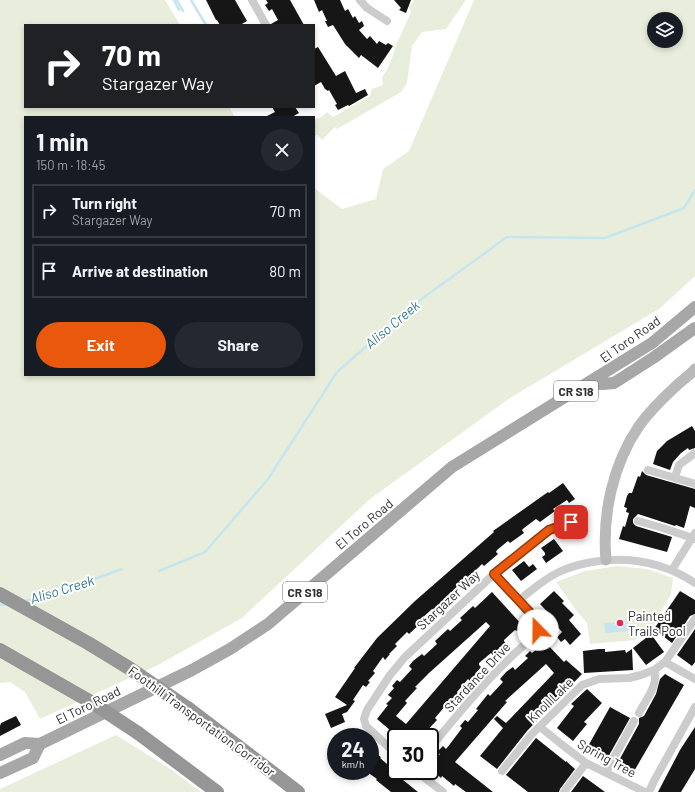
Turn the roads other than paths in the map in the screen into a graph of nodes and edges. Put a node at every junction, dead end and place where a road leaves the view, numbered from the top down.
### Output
1 (252, 0) edge
2 (360, 0) edge
3 (387, 21) dead end
4 (265, 24) edge
5 (695, 307) edge
6 (695, 328) edge
7 (693, 372) edge
8 (588, 384) junction
9 (695, 453) edge
10 (648, 470) dead end
11 (675, 477) junction
12 (695, 484) edge
13 (638, 521) dead end
14 (571, 522) dead end
15 (694, 537) edge
16 (606, 560) junction
17 (672, 570) junction
18 (494, 574) junction
19 (695, 582) edge
20 (0, 594) edge
21 (519, 600) junction
22 (695, 619) edge
23 (0, 650) edge
24 (664, 662) junction
25 (654, 670) junction
26 (695, 679) edge
27 (695, 707) edge
28 (639, 713) dead end
29 (634, 721) dead end
30 (540, 727) junction
31 (439, 738) edge
32 (40, 744) junction
33 (387, 746) edge
34 (0, 755) edge
35 (586, 762) junction
36 (502, 771) dead end
37 (606, 772) junction
38 (0, 773) edge
39 (428, 780) edge
40 (217, 792) edge
41 (298, 792) edge
42 (443, 792) edge
43 (564, 792) edge
44 (645, 792) edge
45 (649, 792) edge

1 - 4 street
2 - 3 street
5 - 8 main road, El Toro Road / CR S18
6 - 8 main road
7 - 16 street
8 - 32 main road, El Toro Road / CR S18
9 - 11 street
10 - 11 street
11 - 12 street
13 - 15 street
14 - 18 street, Stargazer Way
15 - 17 street
16 - 17 street
16 - 21 street
17 - 19 street
18 - 21 street
18 - 33 street, Stargazer Way
20 - 41 highway, Foothill Transportation Corridor, bridge
21 - 31 street, Stardance Drive
22 - 24 street, Knoll Lake
23 - 40 highway, bridge
24 - 25 street, Knoll Lake
24 - 26 street
25 - 28 street
25 - 30 street, Knoll Lake
27 - 45 street
29 - 37 street
30 - 35 street, Spring Tree
30 - 36 street, Knoll Lake
32 - 34 main road, El Toro Road / CR S18
32 - 38 main road, El Toro Road / CR S18
35 - 37 street, Spring Tree
35 - 43 street
37 - 44 street, Spring Tree
39 - 42 street

